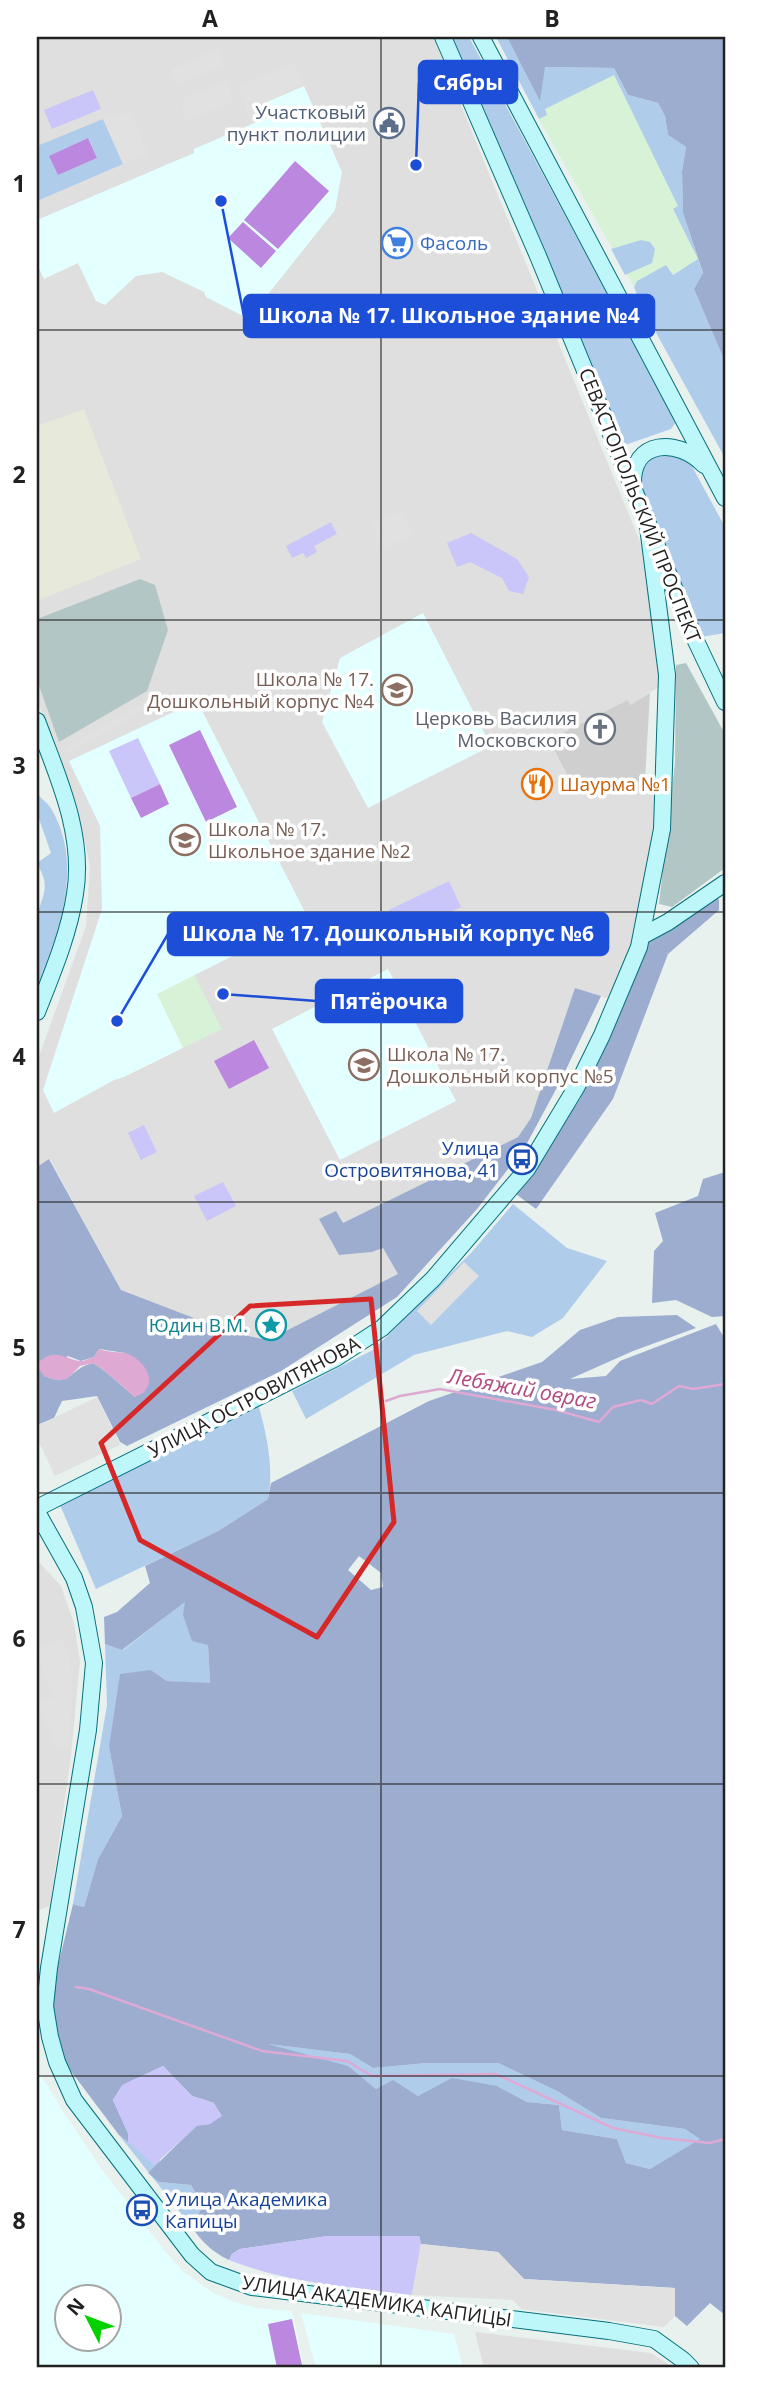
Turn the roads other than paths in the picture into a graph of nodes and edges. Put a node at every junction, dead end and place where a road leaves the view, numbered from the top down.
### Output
1 (443, 37) edge
2 (481, 37) edge
3 (711, 471) junction
4 (633, 490) junction
5 (725, 498) edge
6 (647, 519) junction
7 (725, 702) edge
8 (37, 720) edge
9 (725, 883) edge
10 (642, 936) junction
11 (37, 1012) edge
12 (37, 1510) edge
13 (691, 2368) edge

1 - 4 main road, СЕВАСТОПОЛЬСКИЙ ПРОСПЕКТ
2 - 3 main road
3 - 4 main road
3 - 5 main road
4 - 6 main road, СЕВАСТОПОЛЬСКИЙ ПРОСПЕКТ
6 - 7 main road, СЕВАСТОПОЛЬСКИЙ ПРОСПЕКТ
6 - 10 main road, УЛИЦА ОСТРОВИТЯНОВА
8 - 11 main road
9 - 10 main road
10 - 12 main road, УЛИЦА ОСТРОВИТЯНОВА
12 - 13 main road, УЛИЦА АКАДЕМИКА КАПИЦЫ

